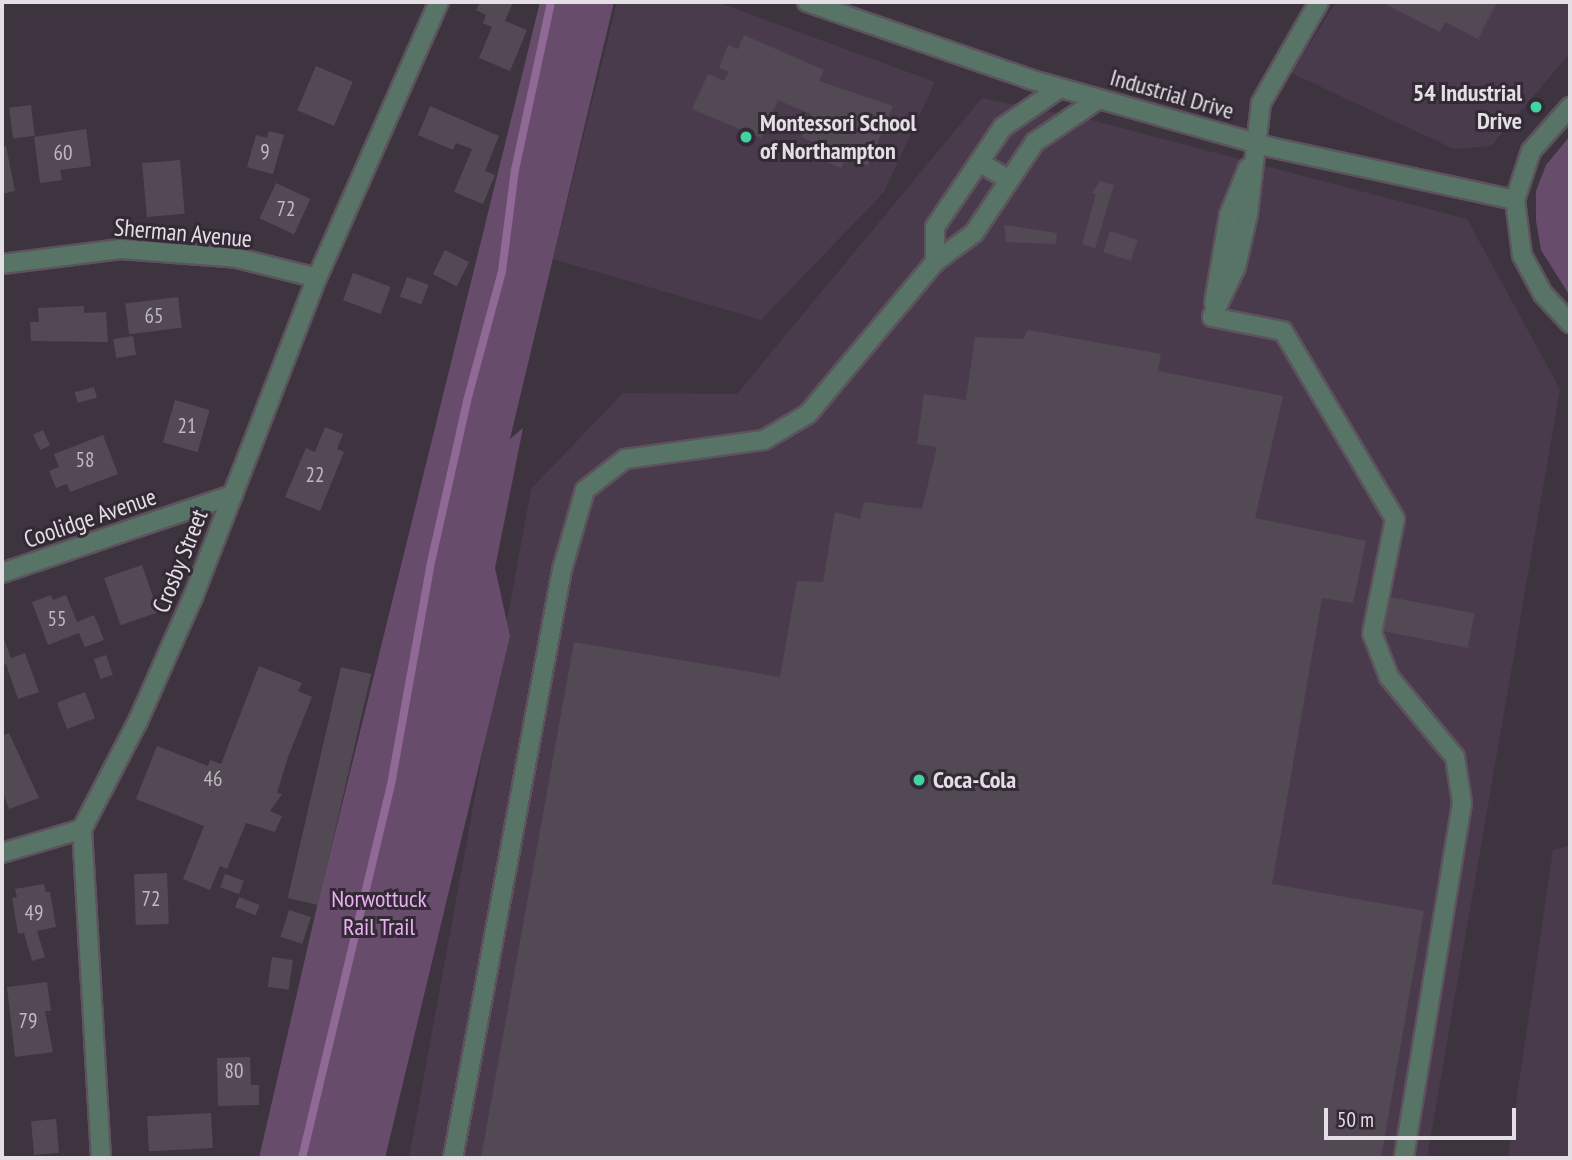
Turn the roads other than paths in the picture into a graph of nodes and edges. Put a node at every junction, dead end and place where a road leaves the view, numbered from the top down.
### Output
1 (439, 2) edge
2 (1319, 2) edge
3 (819, 4) edge
4 (1060, 88) junction
5 (1099, 99) junction
6 (1570, 107) edge
7 (1257, 144) junction
8 (979, 162) junction
9 (1009, 180) junction
10 (1515, 200) junction
11 (935, 262) junction
12 (2, 264) edge
13 (317, 278) junction
14 (1570, 323) edge
15 (233, 495) junction
16 (2, 573) edge
17 (82, 829) junction
18 (2, 853) edge
19 (101, 1158) edge
20 (453, 1158) edge
21 (1404, 1158) edge

1 - 13 street, Crosby Street
2 - 7 street
3 - 4 street, Industrial Drive
4 - 5 street, Industrial Drive
4 - 8 street
5 - 7 street, Industrial Drive
5 - 9 street
6 - 10 street
7 - 10 street, Industrial Drive
7 - 21 street
8 - 9 street
8 - 11 street
9 - 11 street
10 - 14 street
11 - 20 street
12 - 13 street, Sherman Avenue
13 - 15 street, Crosby Street
15 - 16 street, Coolidge Avenue
15 - 17 street, Crosby Street
17 - 18 street
17 - 19 street

